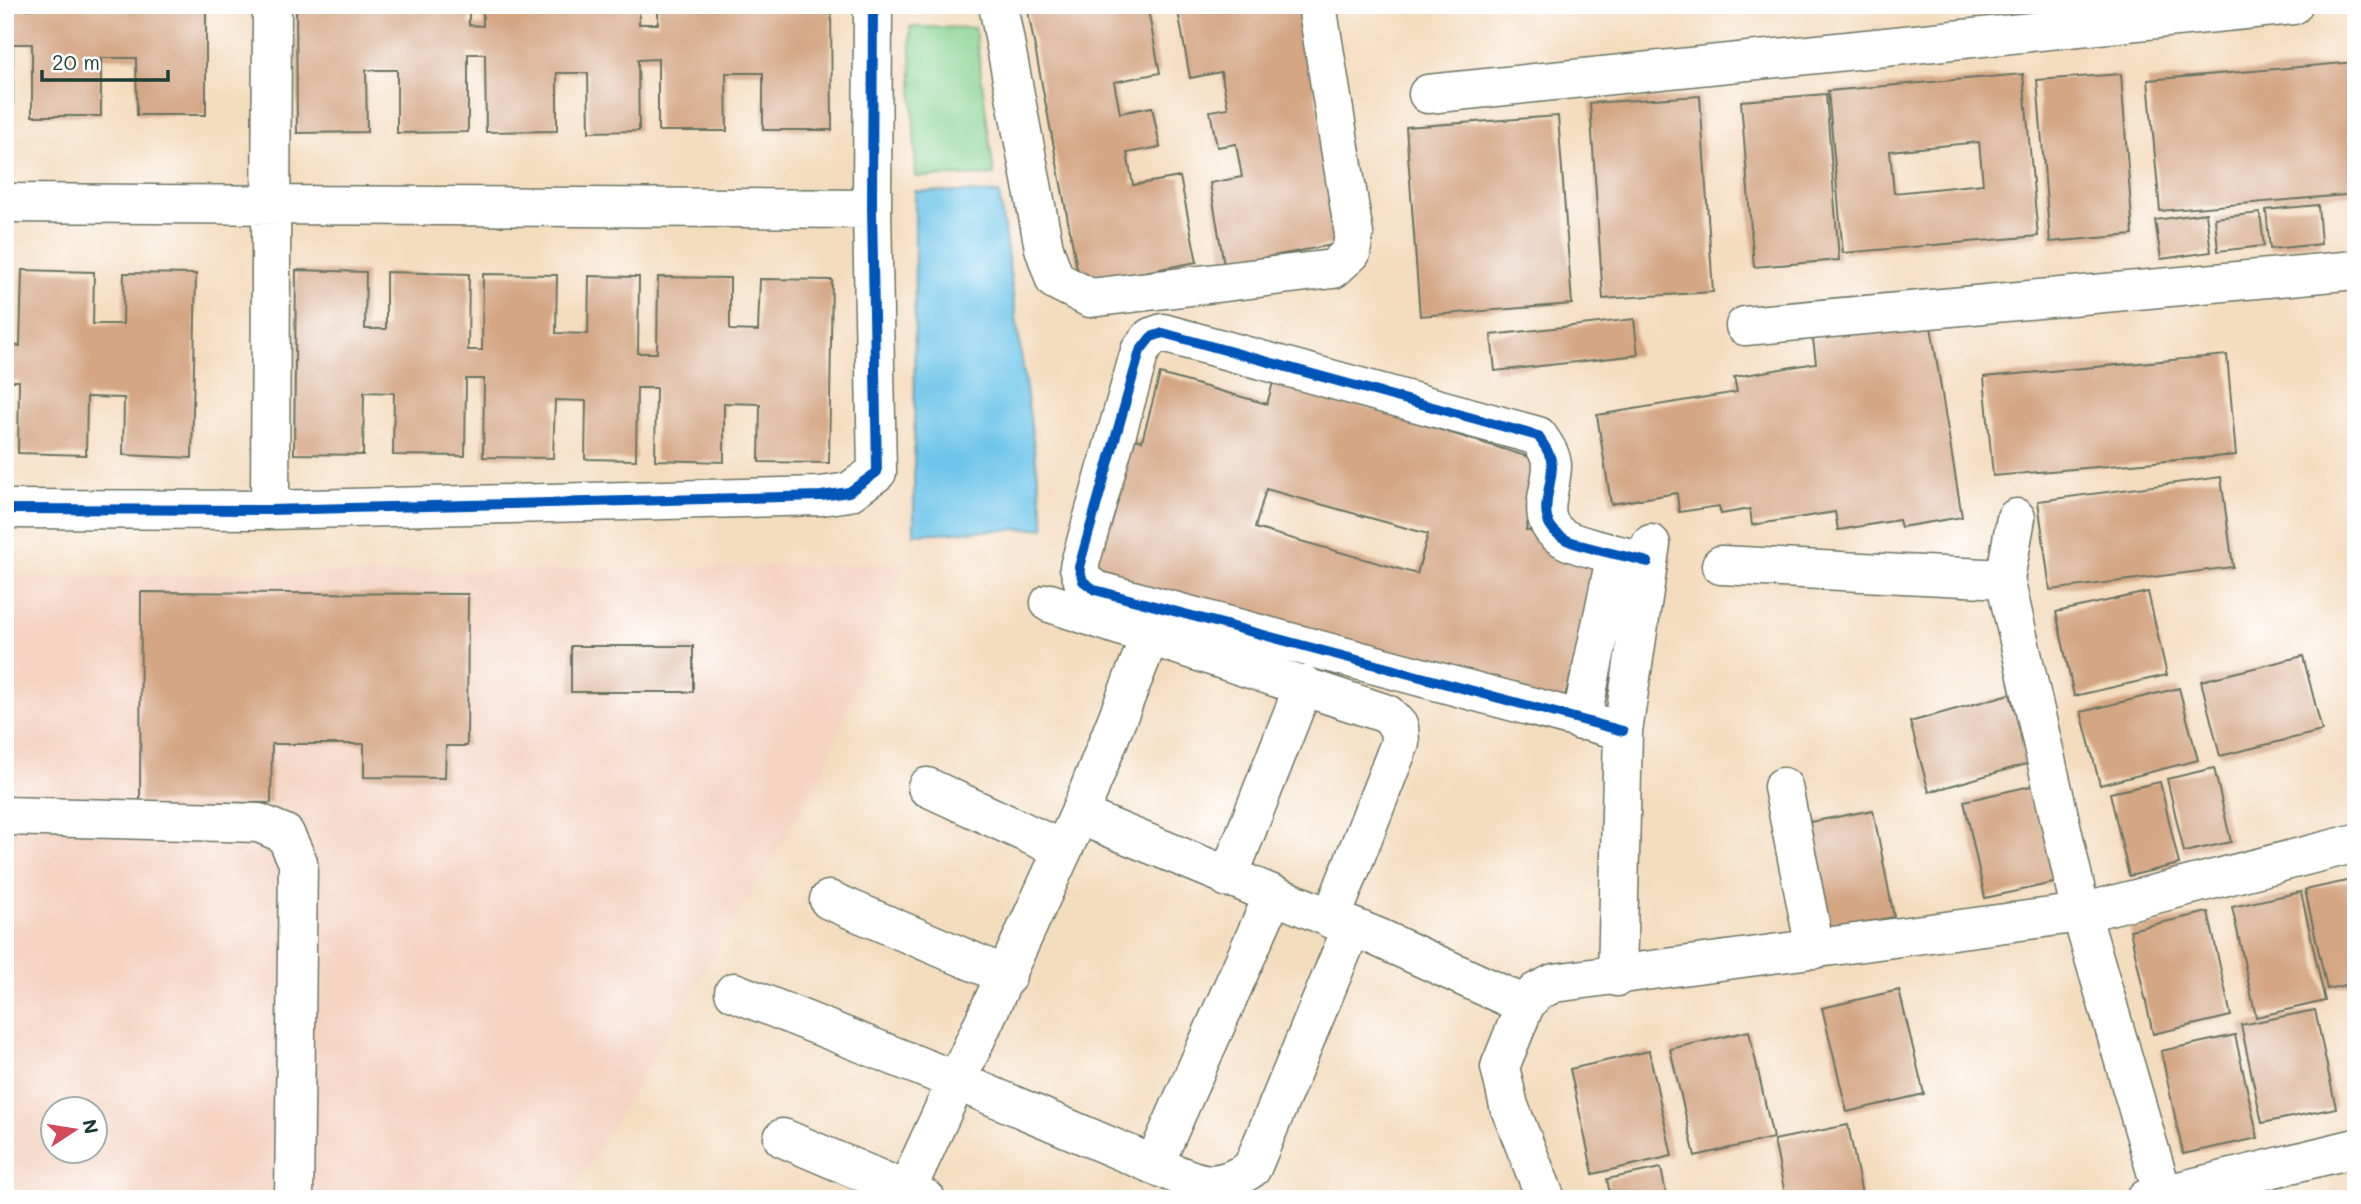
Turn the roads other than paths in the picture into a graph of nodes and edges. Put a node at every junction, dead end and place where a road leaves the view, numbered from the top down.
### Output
1 (272, 5) edge
2 (873, 5) edge
3 (998, 5) edge
4 (1317, 5) edge
5 (2293, 5) edge
6 (1428, 94) dead end
7 (5, 204) edge
8 (271, 205) junction
9 (872, 209) junction
10 (2356, 270) edge
11 (1745, 326) dead end
12 (5, 509) edge
13 (270, 510) junction
14 (2017, 517) dead end
15 (1638, 553) junction
16 (1721, 565) dead end
17 (2005, 579) junction
18 (1050, 603) dead end
19 (1150, 636) junction
20 (1595, 655) junction
21 (1632, 666) junction
22 (1304, 685) junction
23 (1581, 721) junction
24 (1622, 731) junction
25 (927, 787) dead end
26 (1783, 787) dead end
27 (1079, 815) junction
28 (5, 816) edge
29 (2356, 843) edge
30 (1063, 850) junction
31 (1228, 878) junction
32 (1273, 896) junction
33 (829, 900) dead end
34 (2081, 913) junction
35 (1341, 923) junction
36 (1815, 949) junction
37 (1007, 976) junction
38 (1617, 977) junction
39 (734, 992) dead end
40 (1525, 1004) junction
41 (959, 1082) junction
42 (783, 1138) dead end
43 (2356, 1148) edge
44 (1154, 1166) junction
45 (916, 1195) edge
46 (2157, 1197) edge
47 (294, 1199) edge
48 (1546, 1199) edge

1 - 8 street
2 - 9 street
3 - 4 street
5 - 6 street
7 - 8 street
8 - 9 street
8 - 13 street
9 - 13 street
10 - 11 street
12 - 13 street
14 - 17 street
15 - 20 street
15 - 21 street
15 - 23 street
16 - 17 street
17 - 34 street
18 - 19 street
19 - 22 street
19 - 27 street
20 - 21 street
20 - 23 street
21 - 24 street
22 - 31 street
22 - 35 street
23 - 24 street
24 - 38 street
25 - 30 street
26 - 36 street
27 - 30 street
27 - 31 street
28 - 47 street
29 - 34 street
30 - 37 street
31 - 32 street
32 - 35 street
32 - 44 street
33 - 37 street
34 - 36 street
34 - 46 street
35 - 40 street
35 - 44 street
36 - 38 street
37 - 41 street
38 - 40 street
39 - 41 street
40 - 48 street
41 - 44 street
41 - 45 street
42 - 45 street
43 - 46 street

